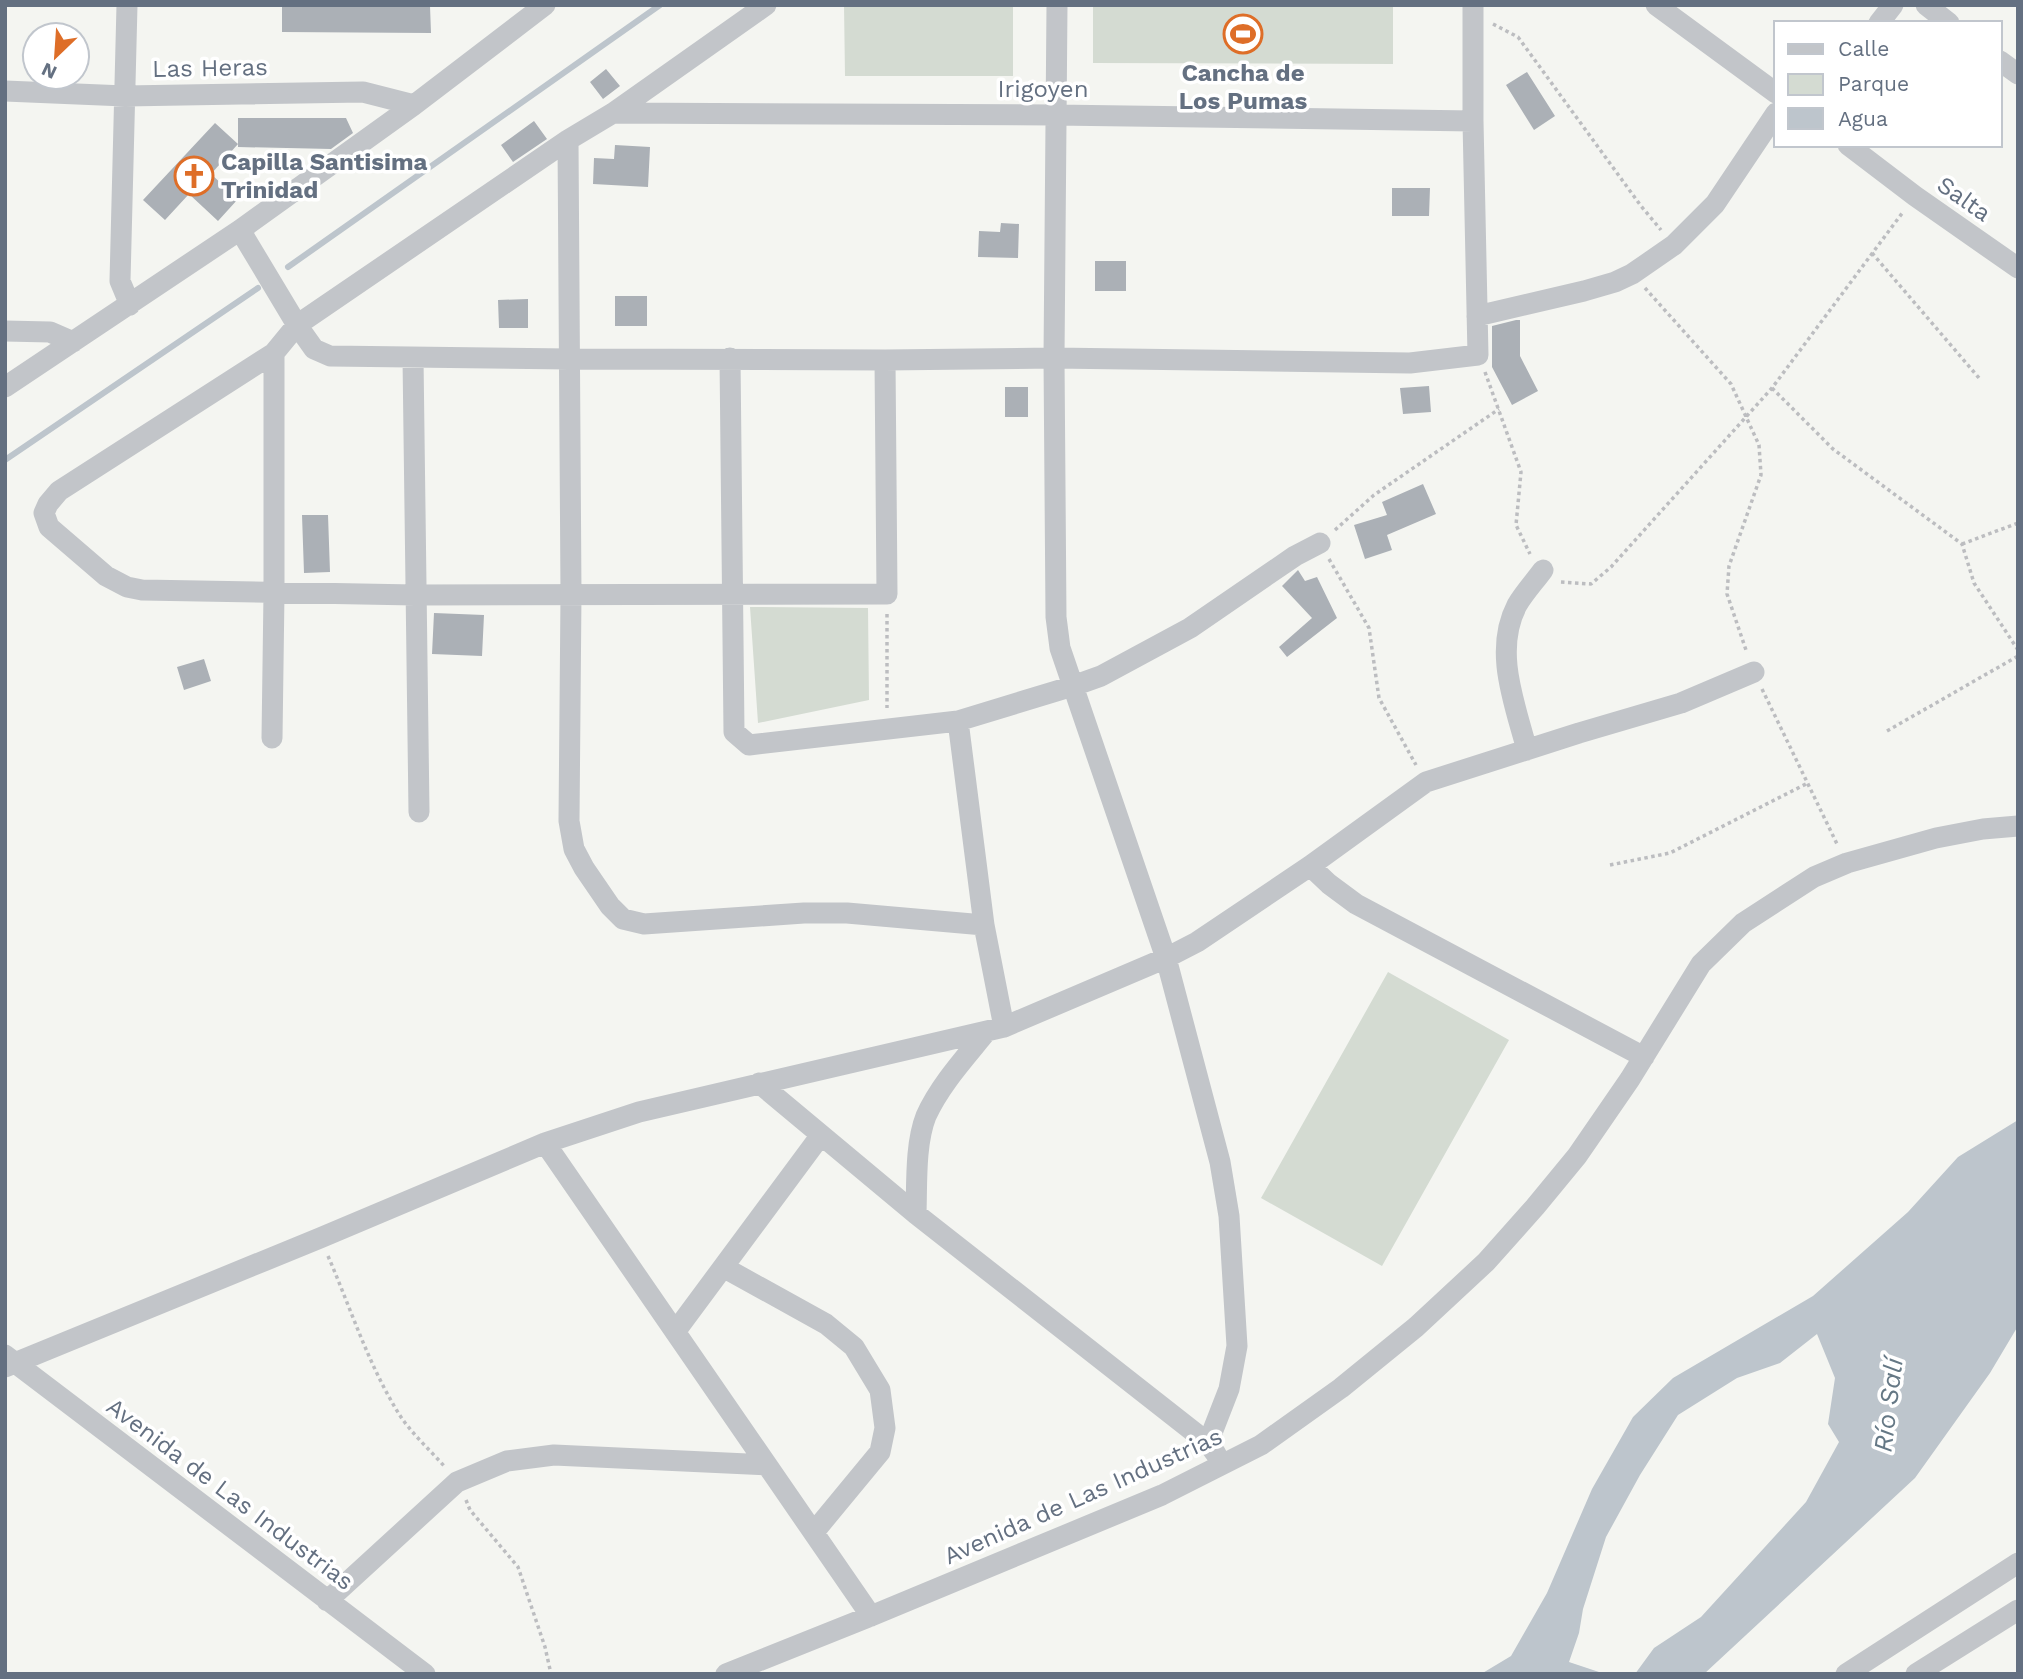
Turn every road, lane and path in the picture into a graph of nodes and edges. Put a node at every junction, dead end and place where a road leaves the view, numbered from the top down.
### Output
1 (127, 5) edge
2 (545, 5) edge
3 (766, 5) edge
4 (1057, 5) edge
5 (1656, 5) edge
6 (1893, 5) edge
7 (1926, 5) edge
8 (1473, 9) edge
9 (1881, 21) edge
10 (1946, 21) edge
11 (2002, 62) edge
12 (2018, 74) edge
13 (5, 91) edge
14 (1774, 92) edge
15 (125, 96) junction
16 (414, 104) junction
17 (613, 113) junction
18 (1055, 115) junction
19 (1774, 116) edge
20 (1474, 121) junction
21 (568, 140) junction
22 (1851, 147) edge
23 (1915, 196) junction
24 (240, 230) junction
25 (1674, 245) junction
26 (1872, 253) junction
27 (2018, 268) edge
28 (1632, 274) junction
29 (130, 305) junction
30 (1477, 316) junction
31 (297, 325) junction
32 (5, 331) edge
33 (73, 341) junction
34 (274, 353) junction
35 (1478, 355) junction
36 (413, 358) junction
37 (730, 358) junction
38 (1054, 358) junction
39 (569, 359) junction
40 (885, 360) junction
41 (1979, 378) dead end
42 (5, 387) edge
43 (1772, 388) junction
44 (1499, 409) junction
45 (1745, 418) junction
46 (2018, 523) edge
47 (1320, 543) junction
48 (1962, 544) junction
49 (1543, 570) junction
50 (274, 593) junction
51 (571, 594) junction
52 (733, 594) junction
53 (887, 594) junction
54 (415, 596) junction
55 (2018, 650) edge
56 (2018, 656) edge
57 (1754, 672) junction
58 (1073, 686) junction
59 (958, 721) junction
60 (887, 728) junction
61 (1886, 731) dead end
62 (272, 738) dead end
63 (1527, 750) junction
64 (1426, 782) junction
65 (1808, 783) junction
66 (419, 812) dead end
67 (2018, 826) edge
68 (1847, 863) junction
69 (1610, 865) dead end
70 (1310, 866) junction
71 (984, 925) junction
72 (1166, 958) junction
73 (995, 1030) junction
74 (1644, 1057) junction
75 (759, 1083) junction
76 (821, 1135) junction
77 (545, 1143) junction
78 (916, 1214) junction
79 (320, 1238) junction
80 (723, 1267) junction
81 (675, 1332) junction
82 (8, 1362) edge
83 (1208, 1443) junction
84 (1223, 1464) junction
85 (767, 1465) junction
86 (457, 1482) junction
87 (814, 1532) junction
88 (2018, 1563) edge
89 (327, 1601) junction
90 (2018, 1610) edge
91 (871, 1616) junction
92 (425, 1674) edge
93 (551, 1674) edge
94 (726, 1674) edge
95 (1846, 1674) edge
96 (1916, 1674) edge

1 - 15 street
2 - 16 street
3 - 17 street
4 - 18 street
5 - 14 street
6 - 9 street
7 - 10 street
8 - 20 street
8 - 25 path
11 - 12 street
13 - 15 street, Las Heras
15 - 16 street, Las Heras
15 - 29 street
16 - 24 street
17 - 18 street, Irigoyen
17 - 21 street
18 - 20 street, Irigoyen
18 - 38 street
19 - 25 street
20 - 30 street
21 - 31 street
21 - 39 street
22 - 23 street, Salta
23 - 26 path
23 - 27 street, Salta
24 - 29 street
24 - 31 street
25 - 28 street
26 - 41 path
26 - 43 path
28 - 30 street
28 - 45 path
29 - 33 street
30 - 35 street
31 - 34 street
31 - 36 street
32 - 33 street
33 - 42 street
34 - 50 street
34 - 50 street
35 - 38 street
35 - 44 path
36 - 39 street
36 - 54 street
37 - 39 street
37 - 40 street
37 - 52 street
38 - 40 street
38 - 58 street
39 - 51 street
40 - 53 street
43 - 45 path
43 - 48 path
44 - 47 path
44 - 49 path
45 - 49 path
45 - 57 path
46 - 48 path
47 - 58 street
47 - 64 path
48 - 55 path
49 - 63 street
50 - 54 street
50 - 62 street
51 - 52 street
51 - 54 street
51 - 71 street
52 - 53 street
52 - 60 street
53 - 60 path
54 - 66 street
56 - 61 path
57 - 63 street
57 - 65 path
58 - 59 street
58 - 72 street
59 - 60 street
59 - 71 street
63 - 64 street
64 - 70 street
65 - 68 path
65 - 69 path
67 - 68 street, Avenida de Las Industrias
68 - 74 street, Avenida de Las Industrias
70 - 72 street
70 - 74 street
71 - 73 street
72 - 73 street
72 - 83 street
73 - 75 street
73 - 78 street
74 - 84 street, Avenida de Las Industrias
75 - 76 street
75 - 77 street
76 - 78 street
76 - 80 street
77 - 79 street
77 - 81 street
78 - 83 street
79 - 82 street
79 - 86 path
80 - 81 street
80 - 87 street
81 - 85 street
82 - 89 street, Avenida de Las Industrias
83 - 84 street
84 - 91 street, Avenida de Las Industrias
85 - 86 street
85 - 87 street
86 - 89 street
86 - 93 path
87 - 91 street
88 - 95 street
89 - 92 street, Avenida de Las Industrias
90 - 96 street
91 - 94 street, Avenida de Las Industrias

